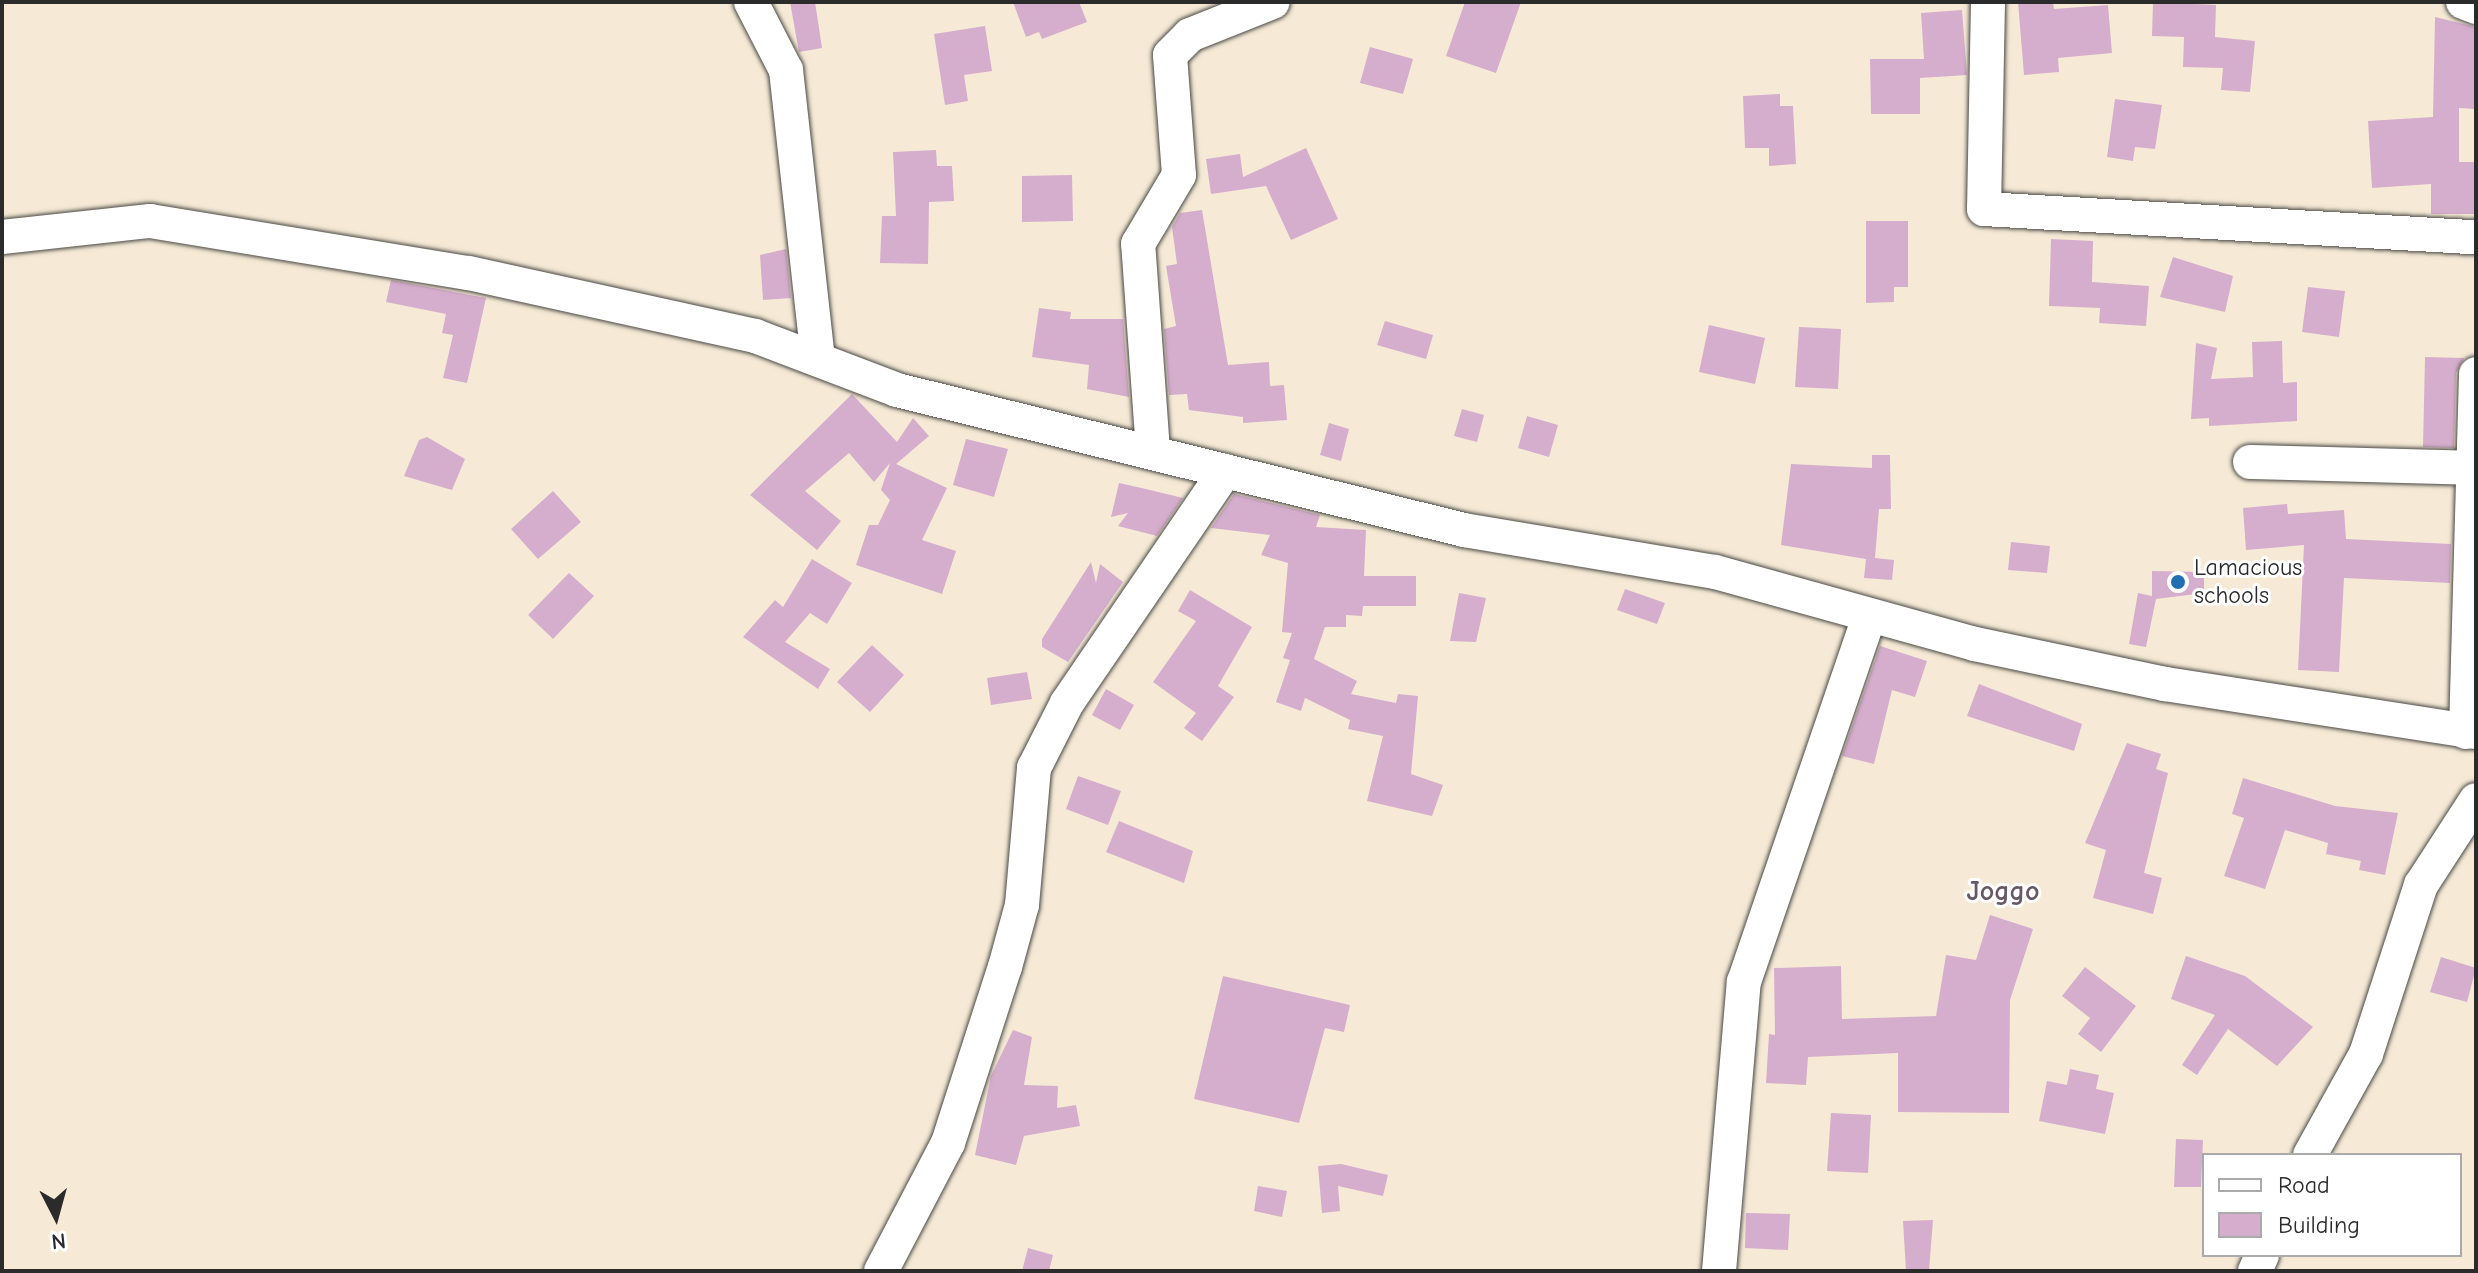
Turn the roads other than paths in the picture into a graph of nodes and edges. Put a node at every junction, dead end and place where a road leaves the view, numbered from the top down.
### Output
1 (751, 2) edge
2 (1273, 2) edge
3 (1988, 2) edge
4 (2463, 2) edge
5 (2476, 7) edge
6 (2, 237) edge
7 (2476, 237) edge
8 (818, 359) junction
9 (2476, 374) edge
10 (1153, 451) junction
11 (2250, 462) dead end
12 (2472, 468) junction
13 (1225, 471) junction
14 (1869, 617) junction
15 (2471, 732) edge
16 (2476, 800) edge
17 (2311, 1153) edge
18 (881, 1271) edge
19 (1719, 1271) edge

1 - 8 street
2 - 10 street
3 - 7 street
4 - 5 street
6 - 8 street
8 - 10 street
9 - 12 street
10 - 13 street
11 - 12 street
12 - 15 street
13 - 14 street
13 - 18 street
14 - 15 street
14 - 19 street
16 - 17 street

